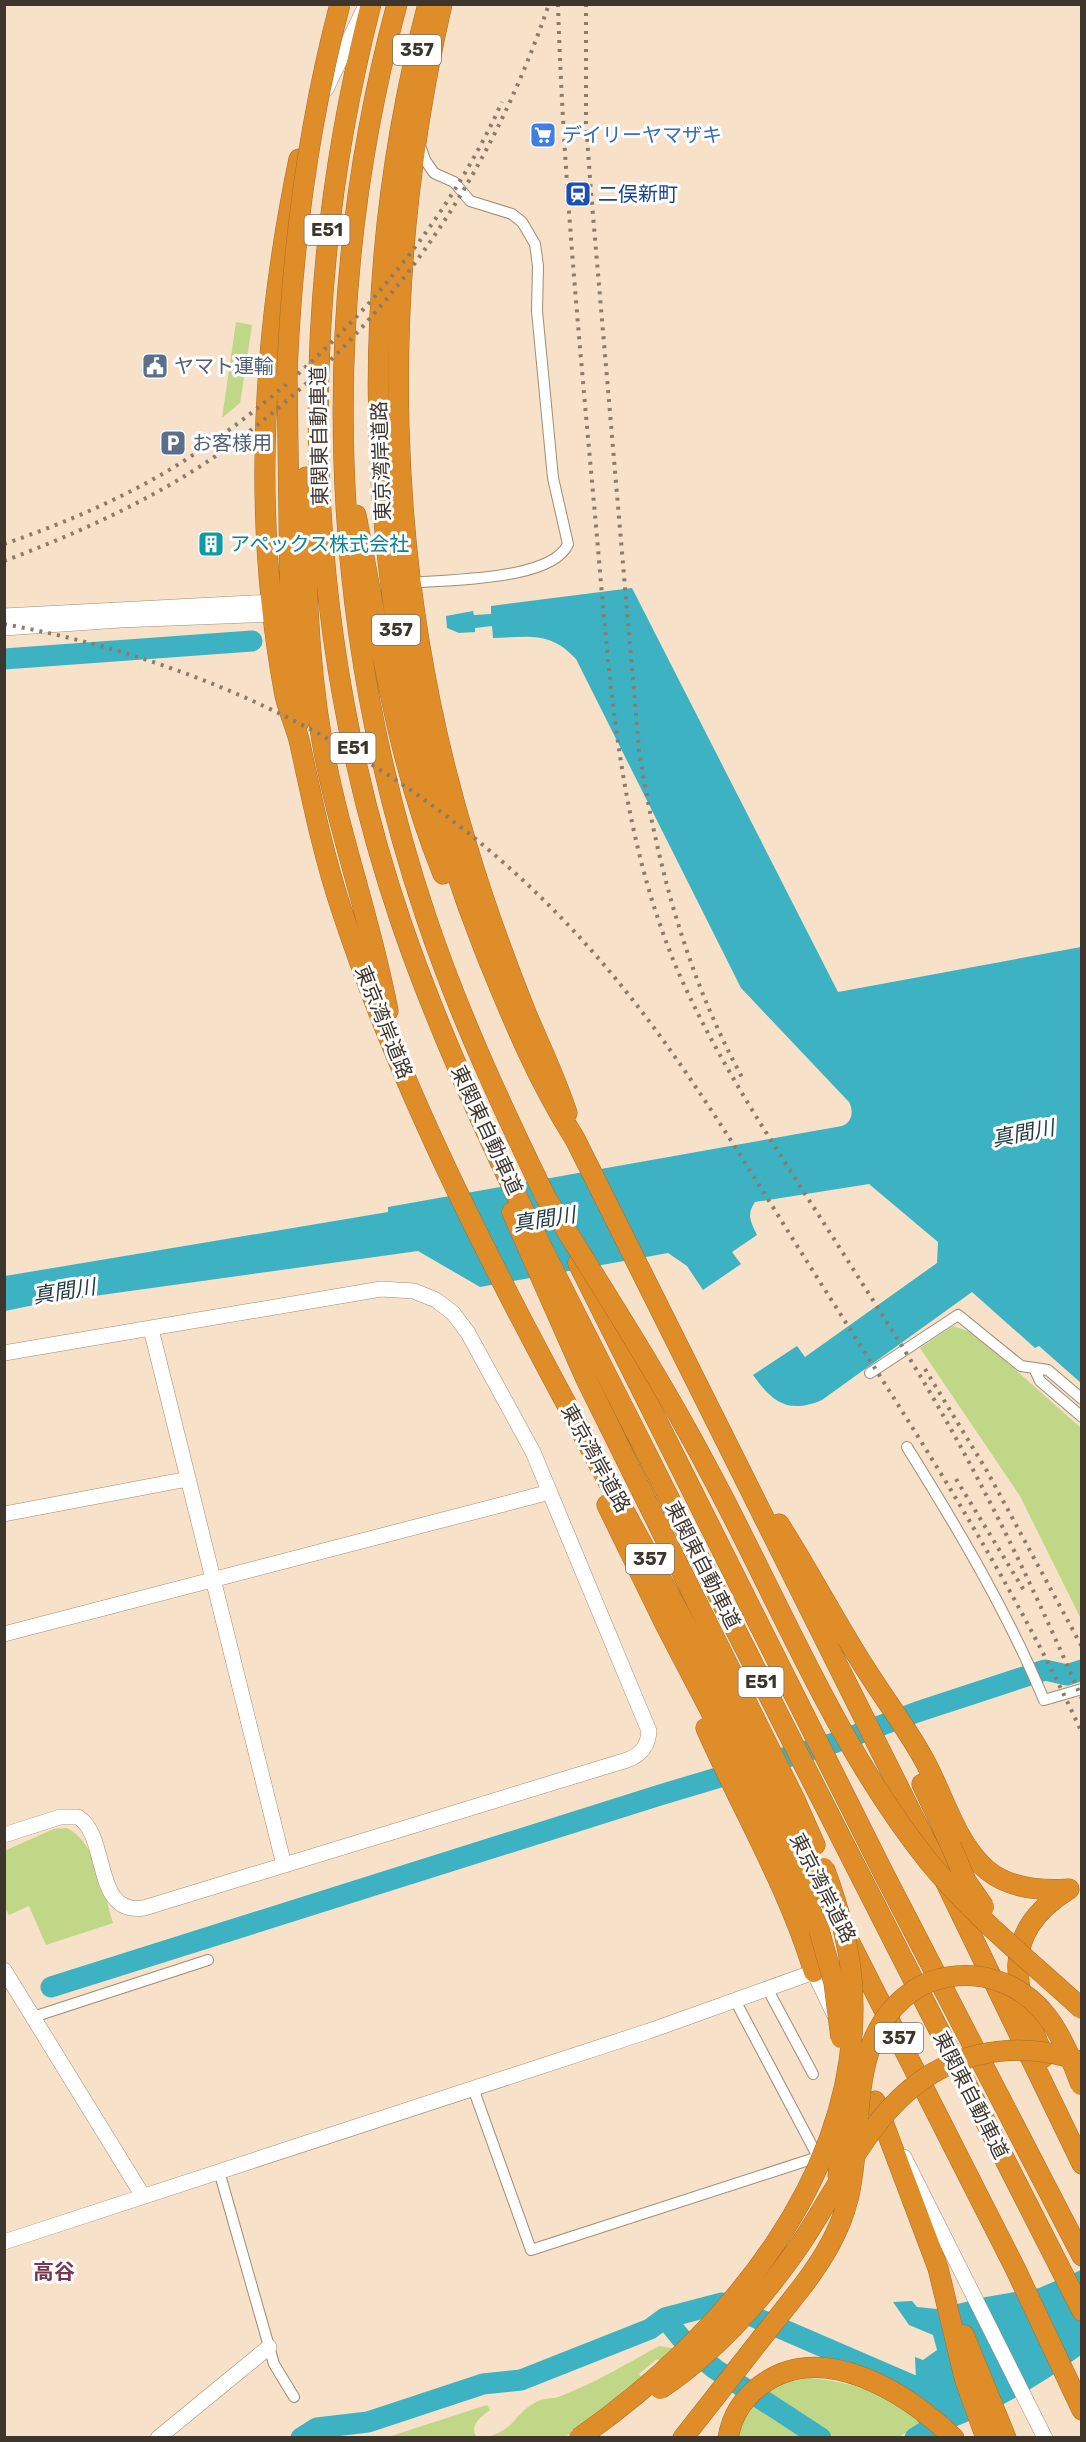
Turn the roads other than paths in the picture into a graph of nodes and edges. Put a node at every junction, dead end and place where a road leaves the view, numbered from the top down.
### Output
1 (342, 4) edge
2 (369, 4) edge
3 (397, 4) edge
4 (428, 4) edge
5 (442, 4) edge
6 (417, 136) junction
7 (298, 162) junction
8 (317, 377) junction
9 (342, 448) junction
10 (411, 583) junction
11 (274, 608) junction
12 (4, 616) edge
13 (38, 619) junction
14 (4, 628) edge
15 (299, 740) junction
16 (493, 972) junction
17 (397, 1058) junction
18 (545, 1073) junction
19 (473, 1102) junction
20 (545, 1196) junction
21 (515, 1310) junction
22 (151, 1329) junction
23 (4, 1353) edge
24 (1034, 1368) junction
25 (870, 1373) dead end
26 (1082, 1399) edge
27 (1082, 1417) edge
28 (722, 1436) junction
29 (907, 1448) dead end
30 (188, 1479) junction
31 (550, 1492) junction
32 (4, 1514) edge
33 (212, 1579) junction
34 (4, 1634) edge
35 (1082, 1689) edge
36 (918, 1761) junction
37 (768, 1817) junction
38 (4, 1835) edge
39 (284, 1865) junction
40 (1075, 1887) edge
41 (208, 1960) dead end
42 (4, 1970) edge
43 (814, 1972) junction
44 (768, 1990) junction
45 (1082, 1996) edge
46 (736, 2002) junction
47 (1082, 2009) edge
48 (33, 2017) junction
49 (1082, 2062) edge
50 (813, 2074) dead end
51 (1082, 2086) edge
52 (473, 2088) junction
53 (875, 2101) junction
54 (1082, 2145) edge
55 (1082, 2164) edge
56 (219, 2171) junction
57 (143, 2196) junction
58 (4, 2242) edge
59 (1079, 2252) edge
60 (805, 2283) junction
61 (947, 2300) junction
62 (1082, 2311) edge
63 (269, 2347) junction
64 (294, 2397) dead end
65 (1082, 2410) edge
66 (158, 2438) edge
67 (580, 2438) edge
68 (683, 2438) edge
69 (728, 2438) edge
70 (954, 2438) edge
71 (986, 2438) edge
72 (1006, 2438) edge
73 (1045, 2438) edge

1 - 7 highway, 東京湾岸道路 / 357
1 - 15 highway, 東京湾岸道路 / 357, bridge
2 - 7 street
2 - 8 highway, 東関東自動車道 / E51
3 - 9 highway, 東関東自動車道 / E51
4 - 16 highway, 東京湾岸道路 / 357
5 - 6 highway, 東京湾岸道路 / 357
6 - 10 highway, 東京湾岸道路 / 357
6 - 10 street
7 - 11 highway, 東京湾岸道路 / 357
8 - 17 highway
8 - 19 highway, 東関東自動車道 / E51
9 - 16 highway
9 - 20 highway, 東関東自動車道 / E51
10 - 18 highway, 東京湾岸道路 / 357
11 - 13 street
11 - 15 highway, 東京湾岸道路 / 357
12 - 13 street
13 - 14 street
15 - 17 highway, 東京湾岸道路 / 357
16 - 18 highway, 東京湾岸道路 / 357
17 - 21 highway, 東京湾岸道路 / 357
18 - 28 highway, 東京湾岸道路 / 357
19 - 62 highway, 東関東自動車道 / E51, bridge
19 - 67 highway, bridge
20 - 47 highway, bridge
20 - 59 highway, 東関東自動車道 / E51, bridge
21 - 37 highway, 東京湾岸道路 / 357
21 - 37 highway
22 - 23 street
22 - 30 street
22 - 31 street
24 - 25 street
24 - 26 street
24 - 27 street
28 - 36 highway
28 - 55 highway, 東京湾岸道路 / 357
29 - 35 street
30 - 32 street
30 - 33 street
31 - 33 street
31 - 39 street
33 - 34 street
33 - 39 street
36 - 40 highway
36 - 45 highway, bridge
37 - 43 highway
37 - 60 highway, bridge
37 - 65 highway, 東京湾岸道路 / 357
38 - 39 street
40 - 54 highway
41 - 48 street
42 - 48 street
43 - 44 street
43 - 53 street
44 - 46 street
44 - 50 street
46 - 52 street
46 - 52 street
48 - 57 street
49 - 67 highway, bridge
51 - 60 highway, bridge
52 - 56 street
53 - 61 highway
53 - 73 street
56 - 57 street
56 - 63 street
57 - 58 street
60 - 68 highway
61 - 71 highway
61 - 72 highway
63 - 64 street
63 - 66 street
69 - 70 highway

